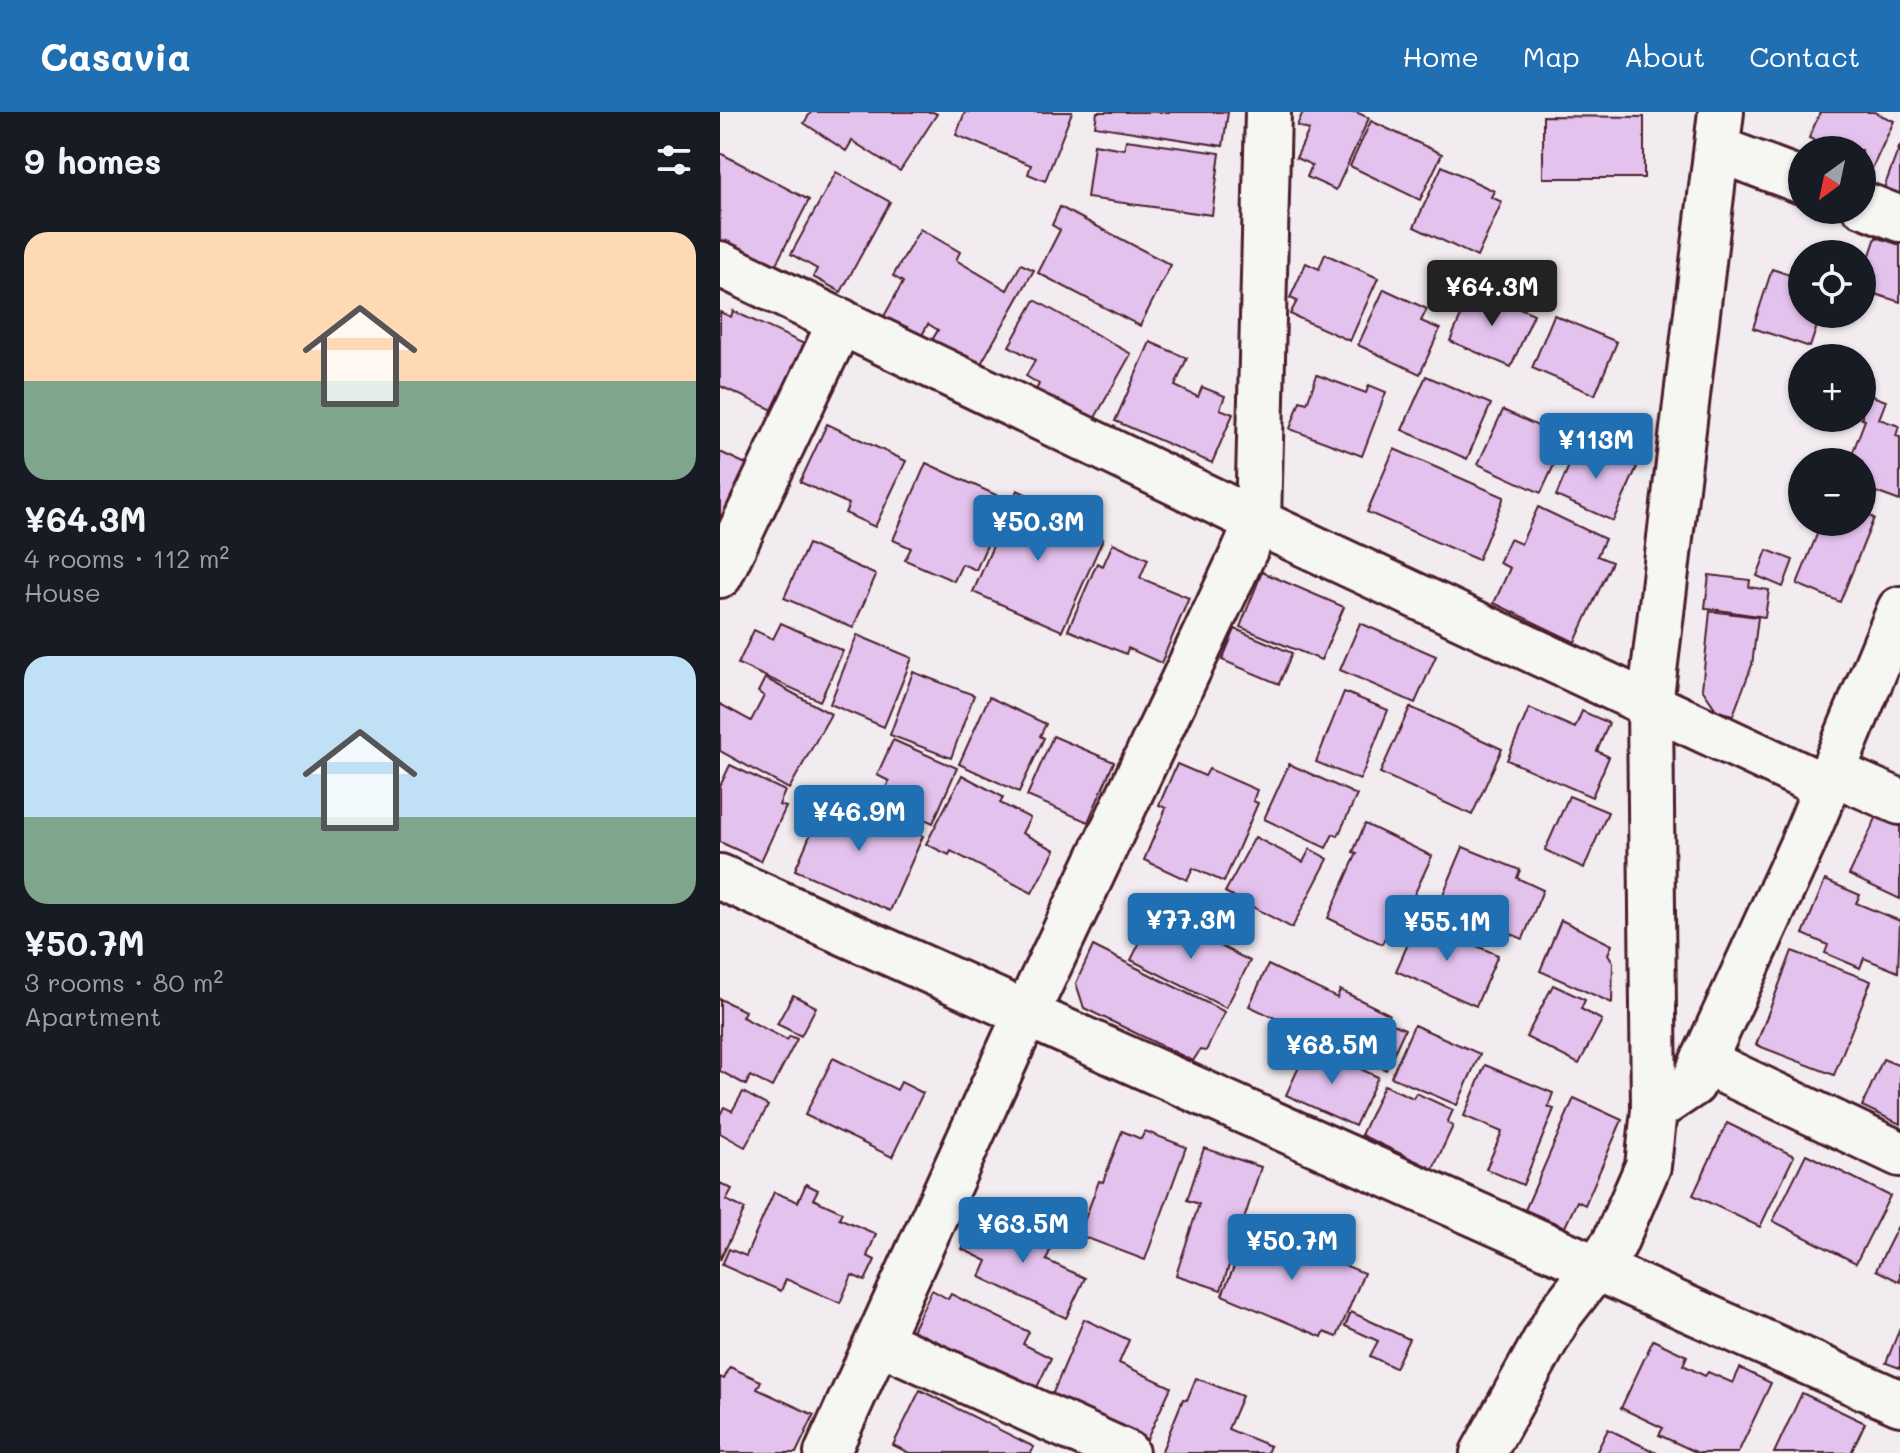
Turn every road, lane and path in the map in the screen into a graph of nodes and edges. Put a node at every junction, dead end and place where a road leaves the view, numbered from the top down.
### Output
1 (1268, 112) edge
2 (1719, 130) edge
3 (1788, 172) edge
4 (1876, 210) edge
5 (1900, 219) edge
6 (720, 264) edge
7 (841, 321) junction
8 (1258, 522) junction
9 (720, 575) edge
10 (1900, 609) edge
11 (1650, 705) junction
12 (1829, 779) junction
13 (1900, 802) edge
14 (720, 877) edge
15 (1027, 1012) junction
16 (1703, 1061) junction
17 (1654, 1110) junction
18 (1900, 1154) edge
19 (1596, 1270) junction
20 (878, 1341) junction
21 (1900, 1403) edge
22 (827, 1453) edge
23 (1126, 1453) edge
24 (1483, 1453) edge

1 - 8 street
2 - 3 street
2 - 11 street
4 - 5 street
6 - 7 street
7 - 8 street
7 - 9 street
8 - 11 street
8 - 15 street
10 - 12 street
11 - 12 street
11 - 17 street
12 - 13 street
12 - 16 street
14 - 15 street
15 - 19 street
15 - 20 street
16 - 17 street
16 - 18 street
17 - 19 street
19 - 21 street
19 - 24 street
20 - 22 street
20 - 23 street

